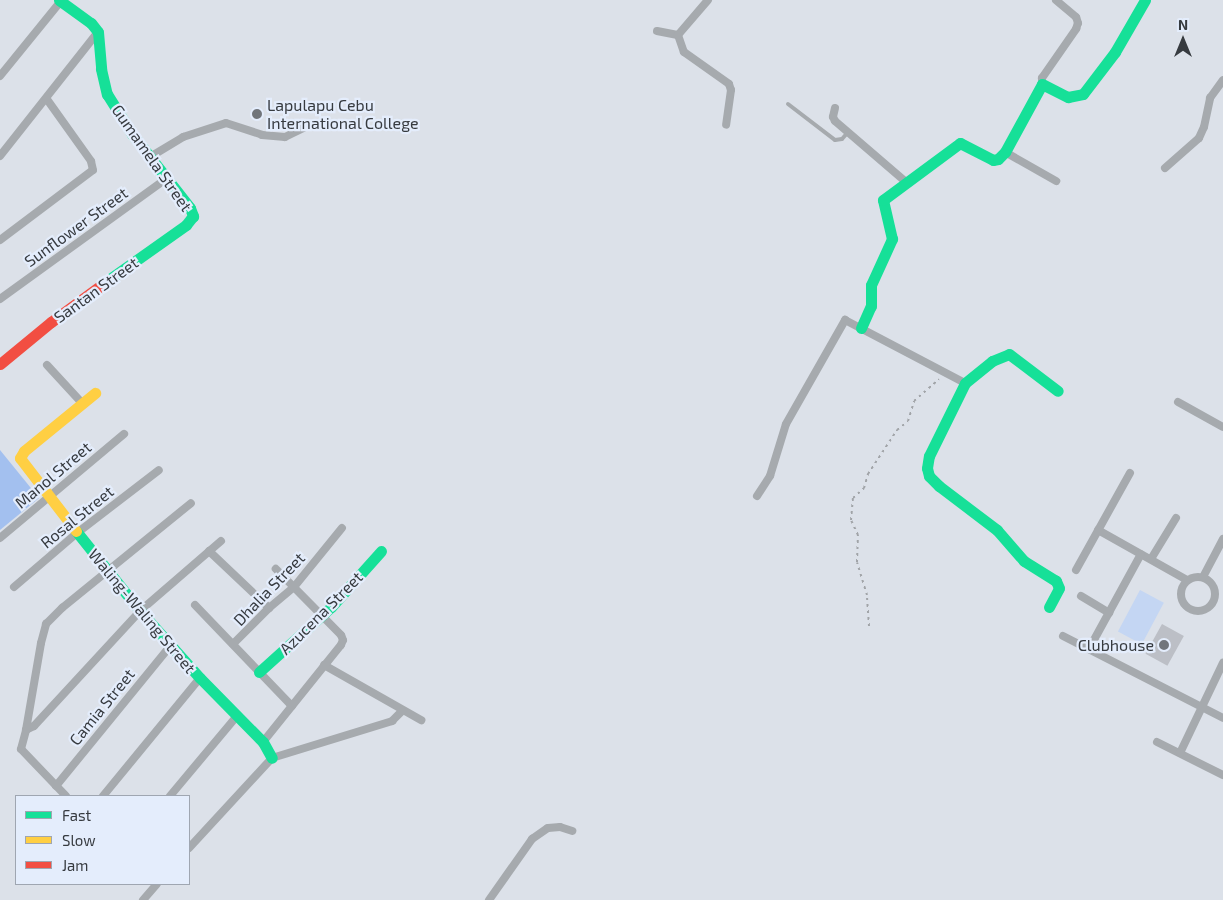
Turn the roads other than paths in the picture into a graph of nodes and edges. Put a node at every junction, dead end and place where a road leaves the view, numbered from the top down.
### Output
1 (60, 0) edge
2 (708, 0) edge
3 (1056, 0) edge
4 (1146, 0) edge
5 (657, 31) dead end
6 (98, 32) junction
7 (678, 35) junction
8 (0, 76) edge
9 (1223, 80) edge
10 (1042, 84) junction
11 (46, 98) junction
12 (788, 104) dead end
13 (835, 108) dead end
14 (310, 125) dead end
15 (726, 125) dead end
16 (848, 132) junction
17 (1005, 152) junction
18 (0, 156) edge
19 (150, 157) junction
20 (1165, 168) dead end
21 (167, 178) junction
22 (1056, 180) dead end
23 (906, 182) junction
24 (193, 216) joint
25 (0, 240) edge
26 (0, 298) edge
27 (861, 328) junction
28 (0, 364) edge
29 (47, 365) dead end
30 (965, 383) junction
31 (1058, 391) dead end
32 (95, 393) dead end
33 (1178, 402) dead end
34 (82, 403) junction
35 (1223, 427) edge
36 (124, 434) dead end
37 (159, 470) dead end
38 (1130, 473) dead end
39 (757, 496) dead end
40 (49, 497) junction
41 (191, 503) dead end
42 (1176, 518) dead end
43 (342, 528) dead end
44 (1098, 530) junction
45 (77, 532) junction
46 (0, 538) edge
47 (1223, 539) edge
48 (221, 541) dead end
49 (209, 551) junction
50 (381, 551) dead end
51 (1141, 554) junction
52 (1151, 560) junction
53 (276, 568) dead end
54 (1076, 570) dead end
55 (108, 572) junction
56 (1204, 577) junction
57 (1187, 580) junction
58 (14, 587) dead end
59 (294, 587) junction
60 (1215, 593) junction
61 (1081, 596) dead end
62 (1223, 598) edge
63 (195, 605) dead end
64 (1049, 607) dead end
65 (269, 608) junction
66 (140, 611) junction
67 (1109, 613) junction
68 (323, 615) junction
69 (1064, 636) dead end
70 (233, 644) junction
71 (170, 645) junction
72 (1089, 649) junction
73 (1223, 664) edge
74 (324, 665) junction
75 (260, 672) junction
76 (200, 678) junction
77 (292, 706) junction
78 (1202, 706) junction
79 (402, 711) junction
80 (237, 716) junction
81 (1223, 718) edge
82 (420, 720) dead end
83 (26, 730) junction
84 (263, 742) junction
85 (1157, 742) dead end
86 (1180, 753) junction
87 (272, 758) junction
88 (1223, 775) edge
89 (56, 786) junction
90 (65, 795) edge
91 (104, 795) edge
92 (171, 795) edge
93 (572, 831) dead end
94 (190, 847) edge
95 (156, 885) edge
96 (143, 900) edge
97 (489, 900) edge

1 - 6 street
1 - 8 street
2 - 7 street
3 - 10 street
4 - 10 street
5 - 7 street
6 - 11 street
6 - 19 street, Gumamela Street
7 - 15 street
9 - 20 street
10 - 17 street
11 - 18 street
11 - 25 street
12 - 16 lane
13 - 16 street
14 - 19 street
16 - 23 street
17 - 22 street
17 - 23 street
19 - 21 street, Gumamela Street
21 - 24 street, Gumamela Street
21 - 26 street, Sunflower Street
23 - 27 street
24 - 28 street, Santan Street
27 - 30 street
27 - 39 street
29 - 34 street
30 - 31 street
30 - 64 street
32 - 34 street
33 - 35 street
34 - 40 street, Waling-Waling Street
36 - 40 street, Manol Street
37 - 45 street, Rosal Street
38 - 44 street
40 - 45 street, Waling-Waling Street
40 - 46 street, Manol Street
41 - 55 street
42 - 52 street
43 - 59 street, Dhalia Street
44 - 51 street
44 - 54 street
45 - 55 street, Waling-Waling Street
45 - 58 street, Rosal Street
47 - 56 street
48 - 49 street
49 - 65 street
49 - 66 street
50 - 68 street, Azucena Street
51 - 52 street
51 - 67 street
52 - 57 street
53 - 59 street
55 - 66 street, Waling-Waling Street
55 - 83 street
56 - 57 street
56 - 60 street
57 - 60 street
59 - 65 street, Dhalia Street
59 - 68 street
60 - 62 street
61 - 67 street
63 - 70 street
65 - 70 street, Dhalia Street
66 - 71 street, Waling-Waling Street
66 - 83 street
67 - 72 street
68 - 74 street
68 - 75 street, Azucena Street
69 - 72 street
70 - 75 street
71 - 76 street, Waling-Waling Street
71 - 89 street, Camia Street
72 - 78 street
73 - 78 street
74 - 77 street
74 - 79 street
75 - 77 street
76 - 80 street, Waling-Waling Street
76 - 91 street
77 - 84 street
78 - 81 street
78 - 86 street
79 - 82 street
79 - 87 street
80 - 84 street, Waling-Waling Street
80 - 92 street
83 - 89 street
84 - 87 street, Waling-Waling Street
85 - 86 street
86 - 88 street
87 - 94 street
89 - 90 street
93 - 97 street
95 - 96 street

